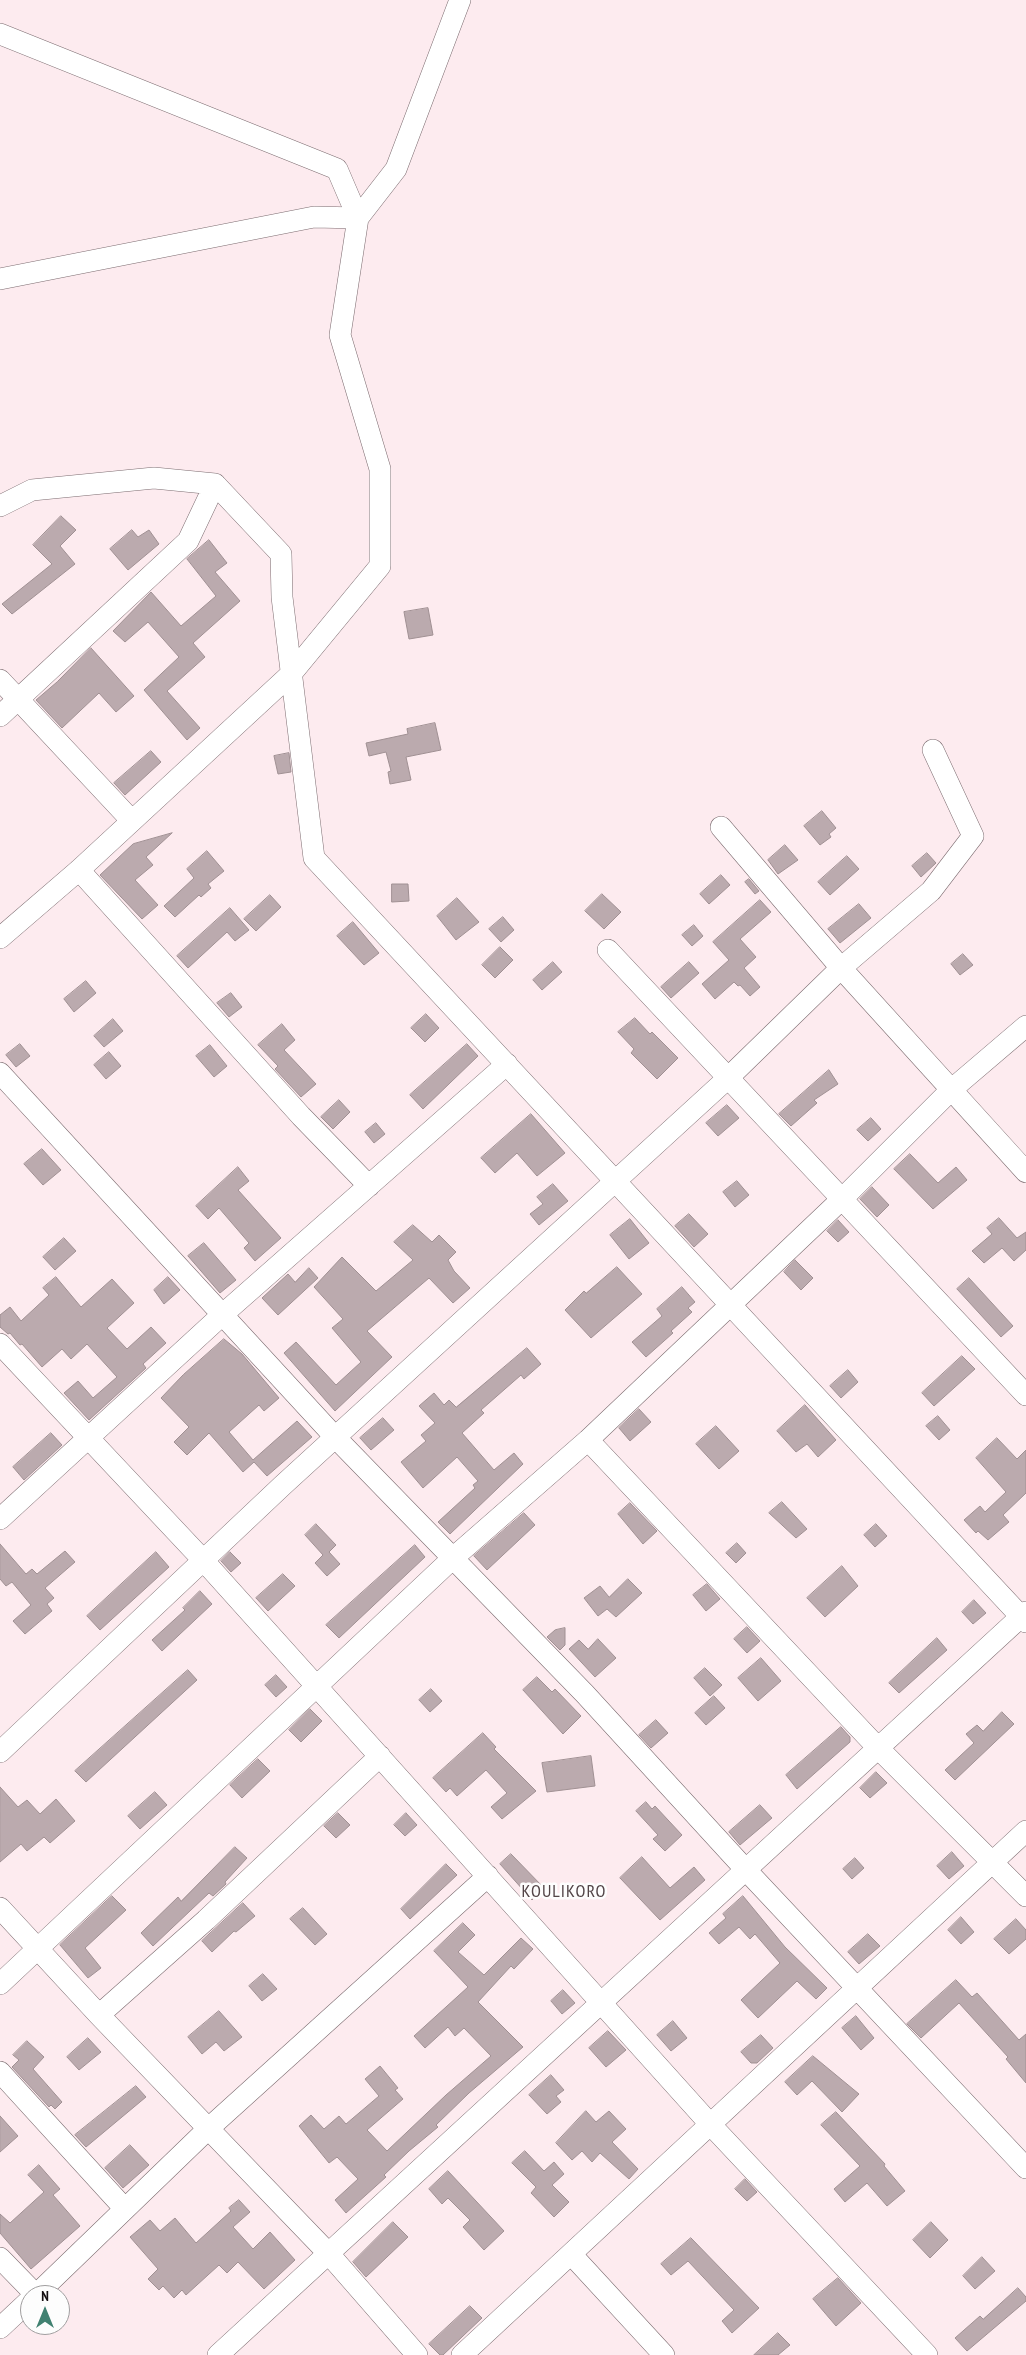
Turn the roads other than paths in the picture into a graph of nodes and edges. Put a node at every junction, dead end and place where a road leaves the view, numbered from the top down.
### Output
1 (460, 0) edge
2 (0, 34) edge
3 (358, 218) junction
4 (0, 279) edge
5 (215, 484) junction
6 (0, 506) edge
7 (292, 674) junction
8 (0, 680) edge
9 (18, 700) junction
10 (0, 716) edge
11 (933, 750) dead end
12 (132, 821) junction
13 (721, 827) dead end
14 (79, 870) junction
15 (0, 938) edge
16 (608, 950) dead end
17 (841, 968) junction
18 (1026, 1026) edge
19 (507, 1064) junction
20 (0, 1073) edge
21 (728, 1078) junction
22 (950, 1090) junction
23 (1026, 1172) edge
24 (616, 1181) junction
25 (369, 1186) junction
26 (842, 1199) junction
27 (730, 1305) junction
28 (222, 1315) junction
29 (0, 1344) edge
30 (1026, 1395) edge
31 (87, 1437) junction
32 (335, 1437) junction
33 (588, 1440) junction
34 (0, 1519) edge
35 (453, 1558) junction
36 (203, 1560) junction
37 (1024, 1617) edge
38 (317, 1686) junction
39 (878, 1748) junction
40 (0, 1752) edge
41 (380, 1756) junction
42 (1026, 1831) edge
43 (992, 1862) junction
44 (746, 1870) junction
45 (488, 1876) junction
46 (1026, 1896) edge
47 (0, 1908) edge
48 (38, 1948) junction
49 (0, 1984) edge
50 (858, 1987) junction
51 (602, 2003) junction
52 (99, 2014) junction
53 (0, 2072) edge
54 (710, 2124) junction
55 (208, 2128) junction
56 (1026, 2168) edge
57 (125, 2208) junction
58 (328, 2254) junction
59 (571, 2254) junction
60 (0, 2258) edge
61 (26, 2285) edge
62 (46, 2285) edge
63 (20, 2309) edge
64 (0, 2328) edge
65 (218, 2355) edge
66 (417, 2355) edge
67 (462, 2355) edge
68 (664, 2355) edge
69 (927, 2355) edge

1 - 3 street
2 - 3 street
3 - 4 street
3 - 7 street
5 - 6 street
5 - 7 street
5 - 9 street
7 - 12 street
7 - 19 street
8 - 9 street
9 - 10 street
9 - 12 street
11 - 17 street
12 - 14 street
13 - 17 street
14 - 15 street
14 - 25 street
16 - 21 street
17 - 21 street
17 - 22 street
18 - 22 street
19 - 24 street
19 - 25 street
20 - 28 street
21 - 24 street
21 - 26 street
22 - 23 street
22 - 26 street
24 - 27 street
24 - 32 street
25 - 28 street
26 - 27 street
26 - 30 street
27 - 33 street
27 - 37 street
28 - 31 street
28 - 32 street
29 - 31 street
31 - 34 street
31 - 36 street
32 - 35 street
32 - 36 street
33 - 35 street
33 - 39 street
35 - 38 street
35 - 44 street
36 - 38 street
36 - 40 street
37 - 39 street
38 - 41 street
38 - 48 street
39 - 43 street
39 - 44 street
41 - 45 street
41 - 52 street
42 - 43 street
43 - 46 street
43 - 50 street
44 - 50 street
44 - 51 street
45 - 51 street
45 - 55 street
47 - 48 street
48 - 49 street
48 - 52 street
50 - 54 street
50 - 56 street
51 - 54 street
51 - 58 street
52 - 55 street
53 - 57 street
54 - 59 street
54 - 69 street
55 - 57 street
55 - 58 street
57 - 62 street
58 - 65 street
58 - 66 street
59 - 67 street
59 - 68 street
60 - 61 street
63 - 64 street

